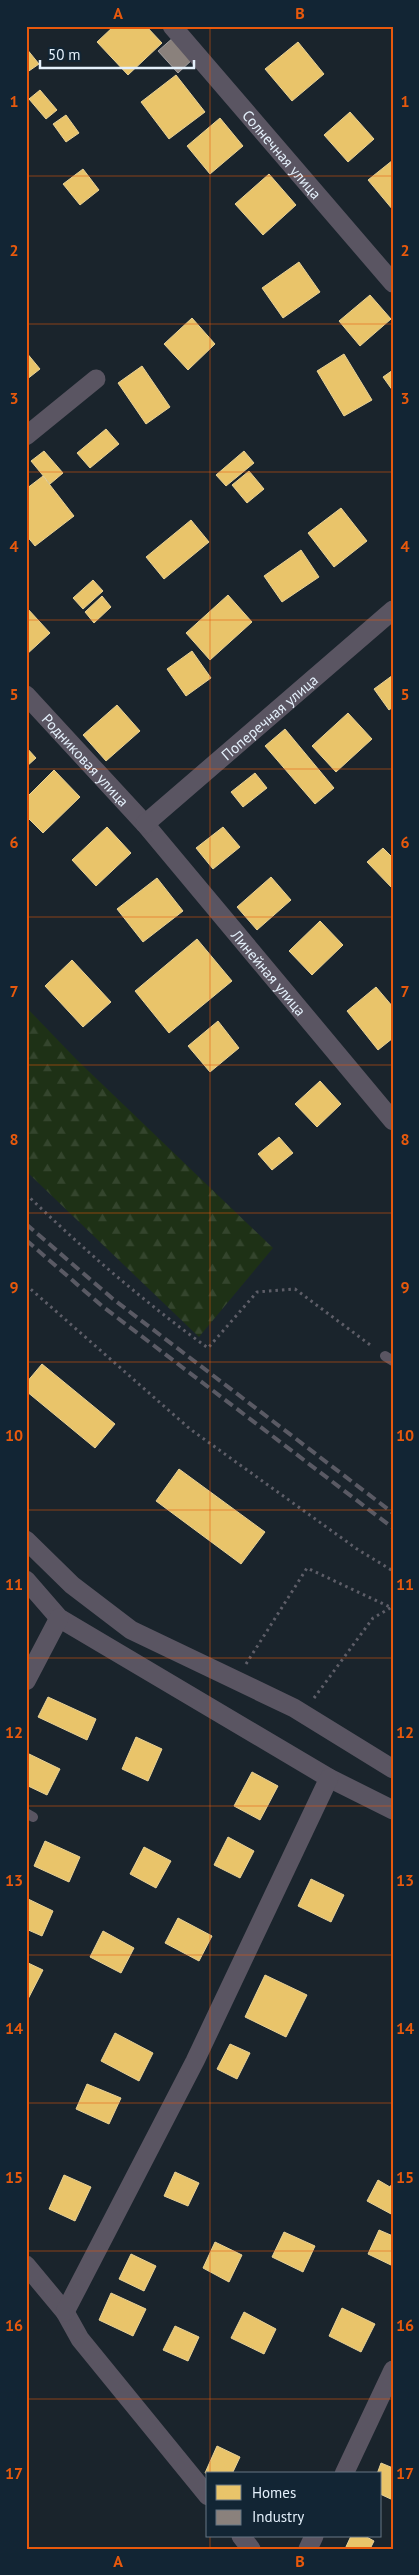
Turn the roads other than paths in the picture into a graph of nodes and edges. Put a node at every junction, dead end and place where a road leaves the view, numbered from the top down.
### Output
1 (172, 26) edge
2 (393, 283) edge
3 (96, 379) dead end
4 (26, 436) edge
5 (393, 610) edge
6 (26, 695) edge
7 (145, 824) junction
8 (393, 1120) edge
9 (26, 1540) edge
10 (26, 1580) edge
11 (59, 1618) junction
12 (26, 1681) edge
13 (393, 1770) edge
14 (329, 1778) junction
15 (393, 1810) edge
16 (26, 2265) edge
17 (65, 2312) junction
18 (393, 2370) edge
19 (345, 2472) edge
20 (206, 2494) edge
21 (242, 2538) edge
22 (251, 2549) edge

1 - 2 street, Солнечная улица
3 - 4 street
5 - 7 street, Поперечная улица
6 - 7 street, Родниковая улица
7 - 8 street, Линейная улица
9 - 13 street
10 - 11 street
11 - 12 street
11 - 14 street
14 - 15 street
14 - 17 street
16 - 17 street
17 - 20 street
18 - 19 street
21 - 22 street

